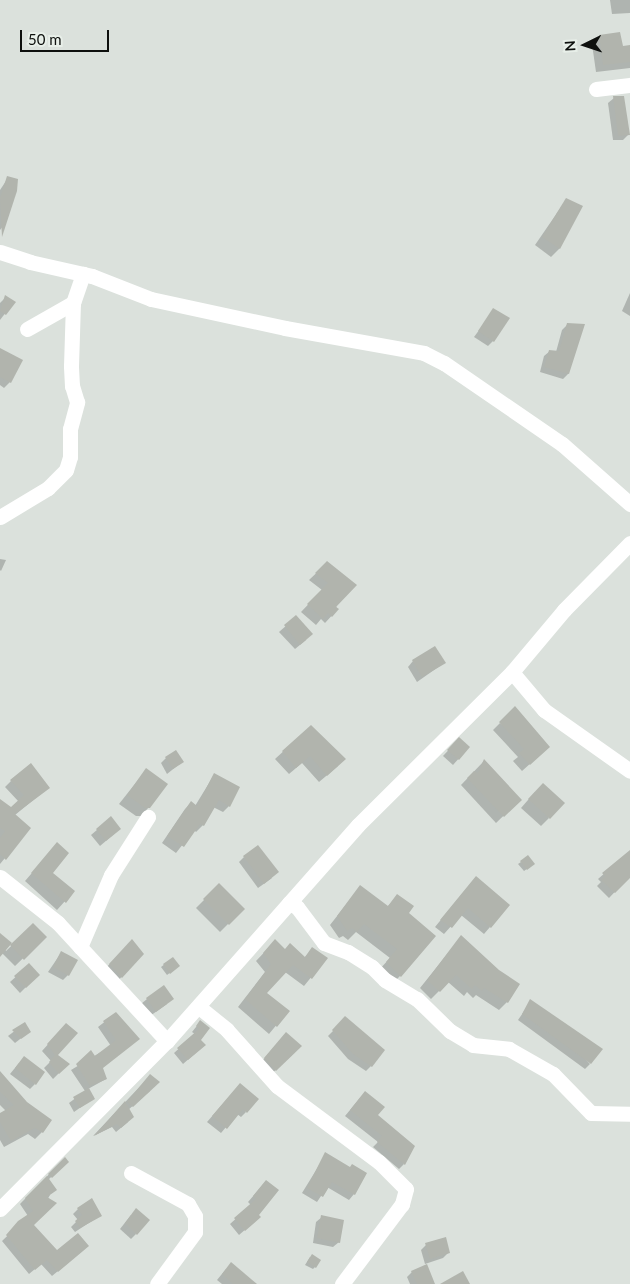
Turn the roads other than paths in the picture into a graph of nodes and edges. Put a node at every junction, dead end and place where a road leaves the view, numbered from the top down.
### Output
1 (630, 85) edge
2 (596, 89) dead end
3 (0, 252) edge
4 (83, 274) junction
5 (73, 303) junction
6 (27, 329) dead end
7 (630, 504) edge
8 (0, 517) edge
9 (630, 543) edge
10 (512, 672) junction
11 (630, 771) edge
12 (148, 817) dead end
13 (0, 877) edge
14 (289, 903) junction
15 (80, 946) junction
16 (199, 1007) junction
17 (167, 1041) junction
18 (630, 1114) edge
19 (131, 1173) dead end
20 (0, 1209) edge
21 (157, 1284) edge
22 (342, 1284) edge

1 - 2 street
3 - 4 street
4 - 5 street
4 - 7 street
5 - 6 street
5 - 8 street
9 - 10 street
10 - 11 street
10 - 14 street
12 - 15 street
13 - 15 street
14 - 16 street
14 - 18 street
15 - 17 street
16 - 17 street
16 - 22 street
17 - 20 street
19 - 21 street

